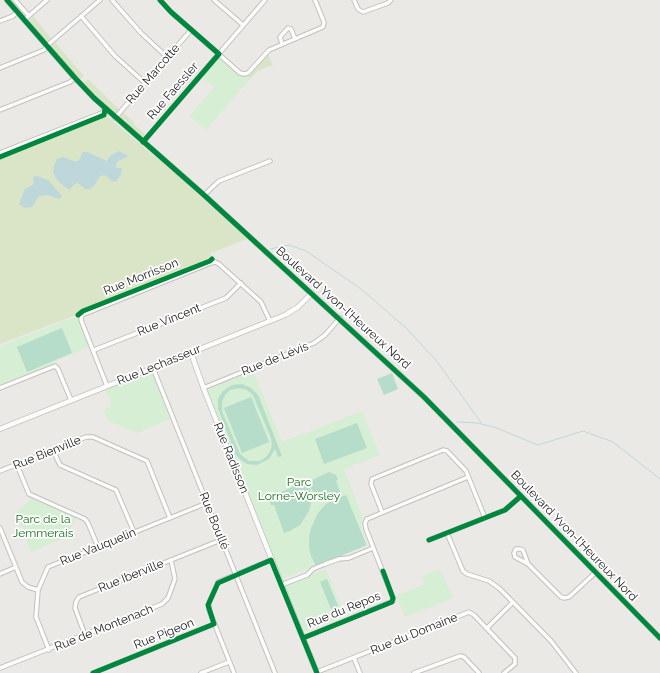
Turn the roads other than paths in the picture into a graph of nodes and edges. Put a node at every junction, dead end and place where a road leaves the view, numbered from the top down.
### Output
1 (7, 0) edge
2 (15, 0) edge
3 (47, 0) edge
4 (100, 0) edge
5 (112, 0) edge
6 (160, 0) edge
7 (214, 0) edge
8 (265, 0) edge
9 (315, 0) edge
10 (354, 0) edge
11 (391, 0) edge
12 (17, 12) junction
13 (29, 16) junction
14 (81, 16) junction
15 (24, 20) junction
16 (0, 21) edge
17 (243, 26) junction
18 (191, 30) junction
19 (295, 39) junction
20 (282, 44) junction
21 (47, 47) junction
22 (219, 54) junction
23 (167, 57) junction
24 (0, 68) edge
25 (75, 78) junction
26 (145, 83) junction
27 (105, 109) junction
28 (0, 110) edge
29 (115, 118) junction
30 (143, 142) junction
31 (0, 153) edge
32 (270, 161) dead end
33 (204, 195) junction
34 (241, 283) junction
35 (312, 293) junction
36 (340, 318) junction
37 (270, 321) junction
38 (94, 350) junction
39 (191, 353) junction
40 (153, 368) junction
41 (107, 386) junction
42 (0, 388) edge
43 (203, 388) junction
44 (71, 400) junction
45 (0, 429) edge
46 (53, 450) junction
47 (17, 465) junction
48 (0, 471) edge
49 (468, 477) junction
50 (521, 496) junction
51 (207, 503) junction
52 (382, 512) junction
53 (170, 518) junction
54 (485, 518) junction
55 (0, 528) edge
56 (134, 532) junction
57 (447, 533) junction
58 (221, 540) junction
59 (429, 540) dead end
60 (98, 547) junction
61 (373, 548) junction
62 (170, 560) junction
63 (271, 560) junction
64 (528, 564) junction
65 (16, 567) junction
66 (596, 572) junction
67 (0, 574) edge
68 (235, 575) junction
69 (281, 585) junction
70 (38, 590) junction
71 (513, 602) junction
72 (214, 624) junction
73 (487, 628) junction
74 (85, 635) junction
75 (303, 638) junction
76 (660, 638) edge
77 (49, 650) junction
78 (354, 658) junction
79 (229, 662) junction
80 (0, 668) edge
81 (92, 673) edge
82 (201, 673) edge
83 (234, 673) edge
84 (275, 673) edge
85 (317, 673) edge
86 (360, 673) edge
87 (414, 673) edge
88 (479, 673) edge
89 (504, 673) edge
90 (576, 673) edge

1 - 12 street, Boulevard Yvon-l'Heureux Nord
2 - 13 street
3 - 13 street
4 - 14 street
5 - 23 street
6 - 18 street
7 - 17 street
8 - 17 street, Rue Faessler
9 - 19 street
10 - 11 street
12 - 15 street, Boulevard Yvon-l'Heureux Nord
12 - 16 street
13 - 15 street
14 - 21 street
14 - 26 street
15 - 21 street, Boulevard Yvon-l'Heureux Nord
17 - 22 street, Rue Faessler
18 - 22 street
18 - 23 street, Rue Marcotte
19 - 20 street
19 - 20 street
20 - 22 street
21 - 24 street
21 - 25 street, Boulevard Yvon-l'Heureux Nord
22 - 30 street, Rue Faessler
23 - 26 street, Rue Marcotte
25 - 27 street, Boulevard Yvon-l'Heureux Nord
25 - 28 street
26 - 29 street, Rue Marcotte
27 - 29 street, Boulevard Yvon-l'Heureux Nord
27 - 31 street
29 - 30 street, Boulevard Yvon-l'Heureux Nord
30 - 33 street, Boulevard Yvon-l'Heureux Nord
32 - 33 street
33 - 35 street, Boulevard Yvon-l'Heureux Nord
34 - 37 street
34 - 38 street, Rue Vincent
34 - 38 street, Rue Morrisson
35 - 36 street, Boulevard Yvon-l'Heureux Nord
35 - 37 street, Rue Lechasseur
36 - 43 street, Rue de Lévis
36 - 50 street, Boulevard Yvon-l'Heureux Nord
37 - 39 street, Rue Lechasseur
38 - 41 street
39 - 40 street, Rue Lechasseur
39 - 43 street, Rue Radisson
40 - 41 street, Rue Lechasseur
40 - 51 street, Rue Boullé
41 - 44 street, Rue Lechasseur
42 - 44 street
43 - 63 street, Rue Radisson
44 - 45 street, Rue Lechasseur
46 - 47 street, Rue Bienville
46 - 53 street, Rue Bienville
46 - 56 street
47 - 48 street, Rue Bienville
47 - 60 street
49 - 52 street
49 - 52 street
49 - 54 street
50 - 54 street
50 - 66 street, Boulevard Yvon-l'Heureux Nord
51 - 53 street, Rue Vauquelin
51 - 58 street, Rue Boullé
52 - 61 street
53 - 56 street, Rue Vauquelin
54 - 57 street
55 - 65 street
56 - 60 street, Rue Vauquelin
57 - 59 street
57 - 71 street
58 - 62 street, Rue Iberville
58 - 68 street, Rue Boullé
60 - 70 street, Rue Vauquelin
61 - 69 street
61 - 75 street, Rue du Repos
62 - 74 street, Rue de Montenach
62 - 74 street, Rue Iberville
63 - 68 street
63 - 69 street, Rue Radisson
64 - 64 street
64 - 66 street
65 - 67 street
65 - 70 street
66 - 76 street, Boulevard Yvon-l'Heureux Nord
68 - 72 street
68 - 84 street, Rue Boullé
69 - 75 street, Rue Radisson
70 - 77 street, Rue Vauquelin
71 - 73 street
71 - 90 street
72 - 79 street
72 - 81 street, Rue Pigeon
73 - 78 street, Rue du Domaine
73 - 89 street, Rue du Domaine
74 - 77 street, Rue de Montenach
75 - 85 street, Rue Radisson
77 - 80 street, Rue de Montenach
78 - 85 street, Rue du Domaine
78 - 86 street
79 - 82 street
79 - 83 street
87 - 88 street

